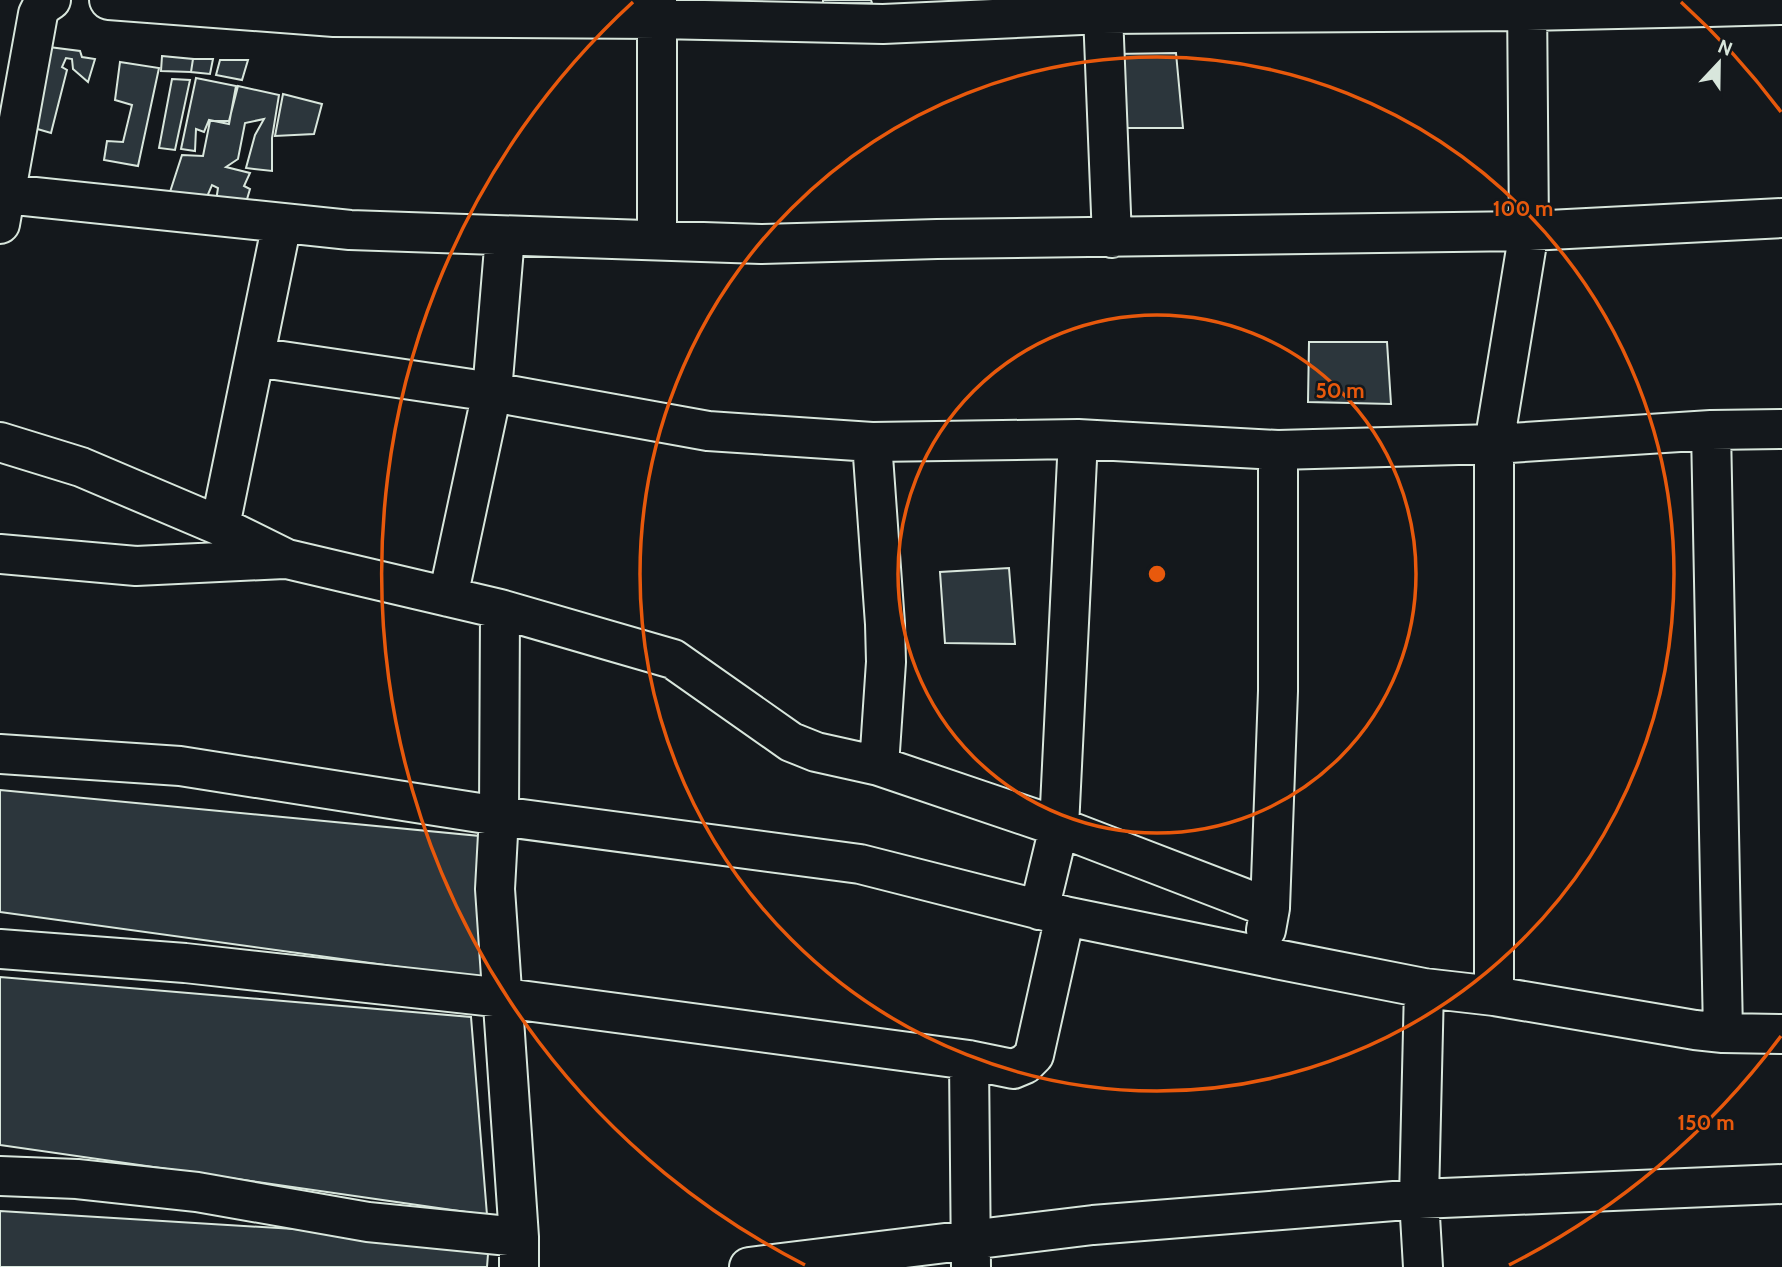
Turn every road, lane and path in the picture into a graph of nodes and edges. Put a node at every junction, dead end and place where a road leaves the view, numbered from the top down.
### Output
1 (51, 0) edge
2 (109, 0) edge
3 (1709, 3) edge
4 (1527, 5) edge
5 (1782, 5) edge
6 (1279, 6) edge
7 (657, 10) edge
8 (1094, 10) edge
9 (883, 12) edge
10 (3, 209) edge
11 (1782, 218) edge
12 (282, 223) junction
13 (1529, 231) junction
14 (506, 236) junction
15 (1112, 238) junction
16 (657, 240) junction
17 (254, 356) junction
18 (492, 392) junction
19 (1782, 429) edge
20 (1711, 430) junction
21 (1078, 439) junction
22 (0, 442) edge
23 (872, 442) junction
24 (1494, 444) junction
25 (1278, 450) junction
26 (220, 526) junction
27 (0, 554) edge
28 (287, 559) junction
29 (448, 597) junction
30 (500, 609) junction
31 (0, 754) edge
32 (879, 766) junction
33 (499, 816) junction
34 (1059, 827) junction
35 (1270, 908) junction
36 (1052, 914) junction
37 (0, 949) edge
38 (1261, 956) junction
39 (1424, 988) junction
40 (1494, 996) junction
41 (503, 998) junction
42 (1723, 1033) junction
43 (1782, 1034) edge
44 (969, 1060) junction
45 (0, 1175) edge
46 (1782, 1184) edge
47 (1419, 1199) junction
48 (519, 1252) edge
49 (971, 1253) edge
50 (749, 1267) edge
51 (1423, 1267) edge

1 - 10 street
2 - 7 street
3 - 4 street
3 - 5 street
4 - 6 street
4 - 13 street
6 - 8 street
7 - 9 street
7 - 16 street
8 - 9 street
8 - 15 street
10 - 12 street
11 - 13 street
12 - 14 street
12 - 17 street
13 - 15 street
13 - 24 street
14 - 16 street
14 - 18 street
15 - 16 street
17 - 18 street
17 - 26 street
18 - 23 street
18 - 29 street
19 - 20 street
20 - 24 street
20 - 42 street
21 - 23 street
21 - 25 street
21 - 34 street
22 - 26 street
23 - 32 street
24 - 25 street
24 - 40 street
25 - 35 street
26 - 28 street
27 - 28 street
28 - 29 street
29 - 30 street
30 - 32 street
30 - 33 street
31 - 33 street
32 - 34 street
33 - 36 street
33 - 41 street
34 - 35 street
34 - 36 street
35 - 38 street
36 - 38 street
36 - 44 street
37 - 41 street
38 - 39 street
39 - 40 street
39 - 47 street
40 - 42 street
41 - 44 street
41 - 48 street
42 - 43 street
44 - 49 street
45 - 48 street
46 - 47 street
47 - 49 street
47 - 51 street
49 - 50 street

